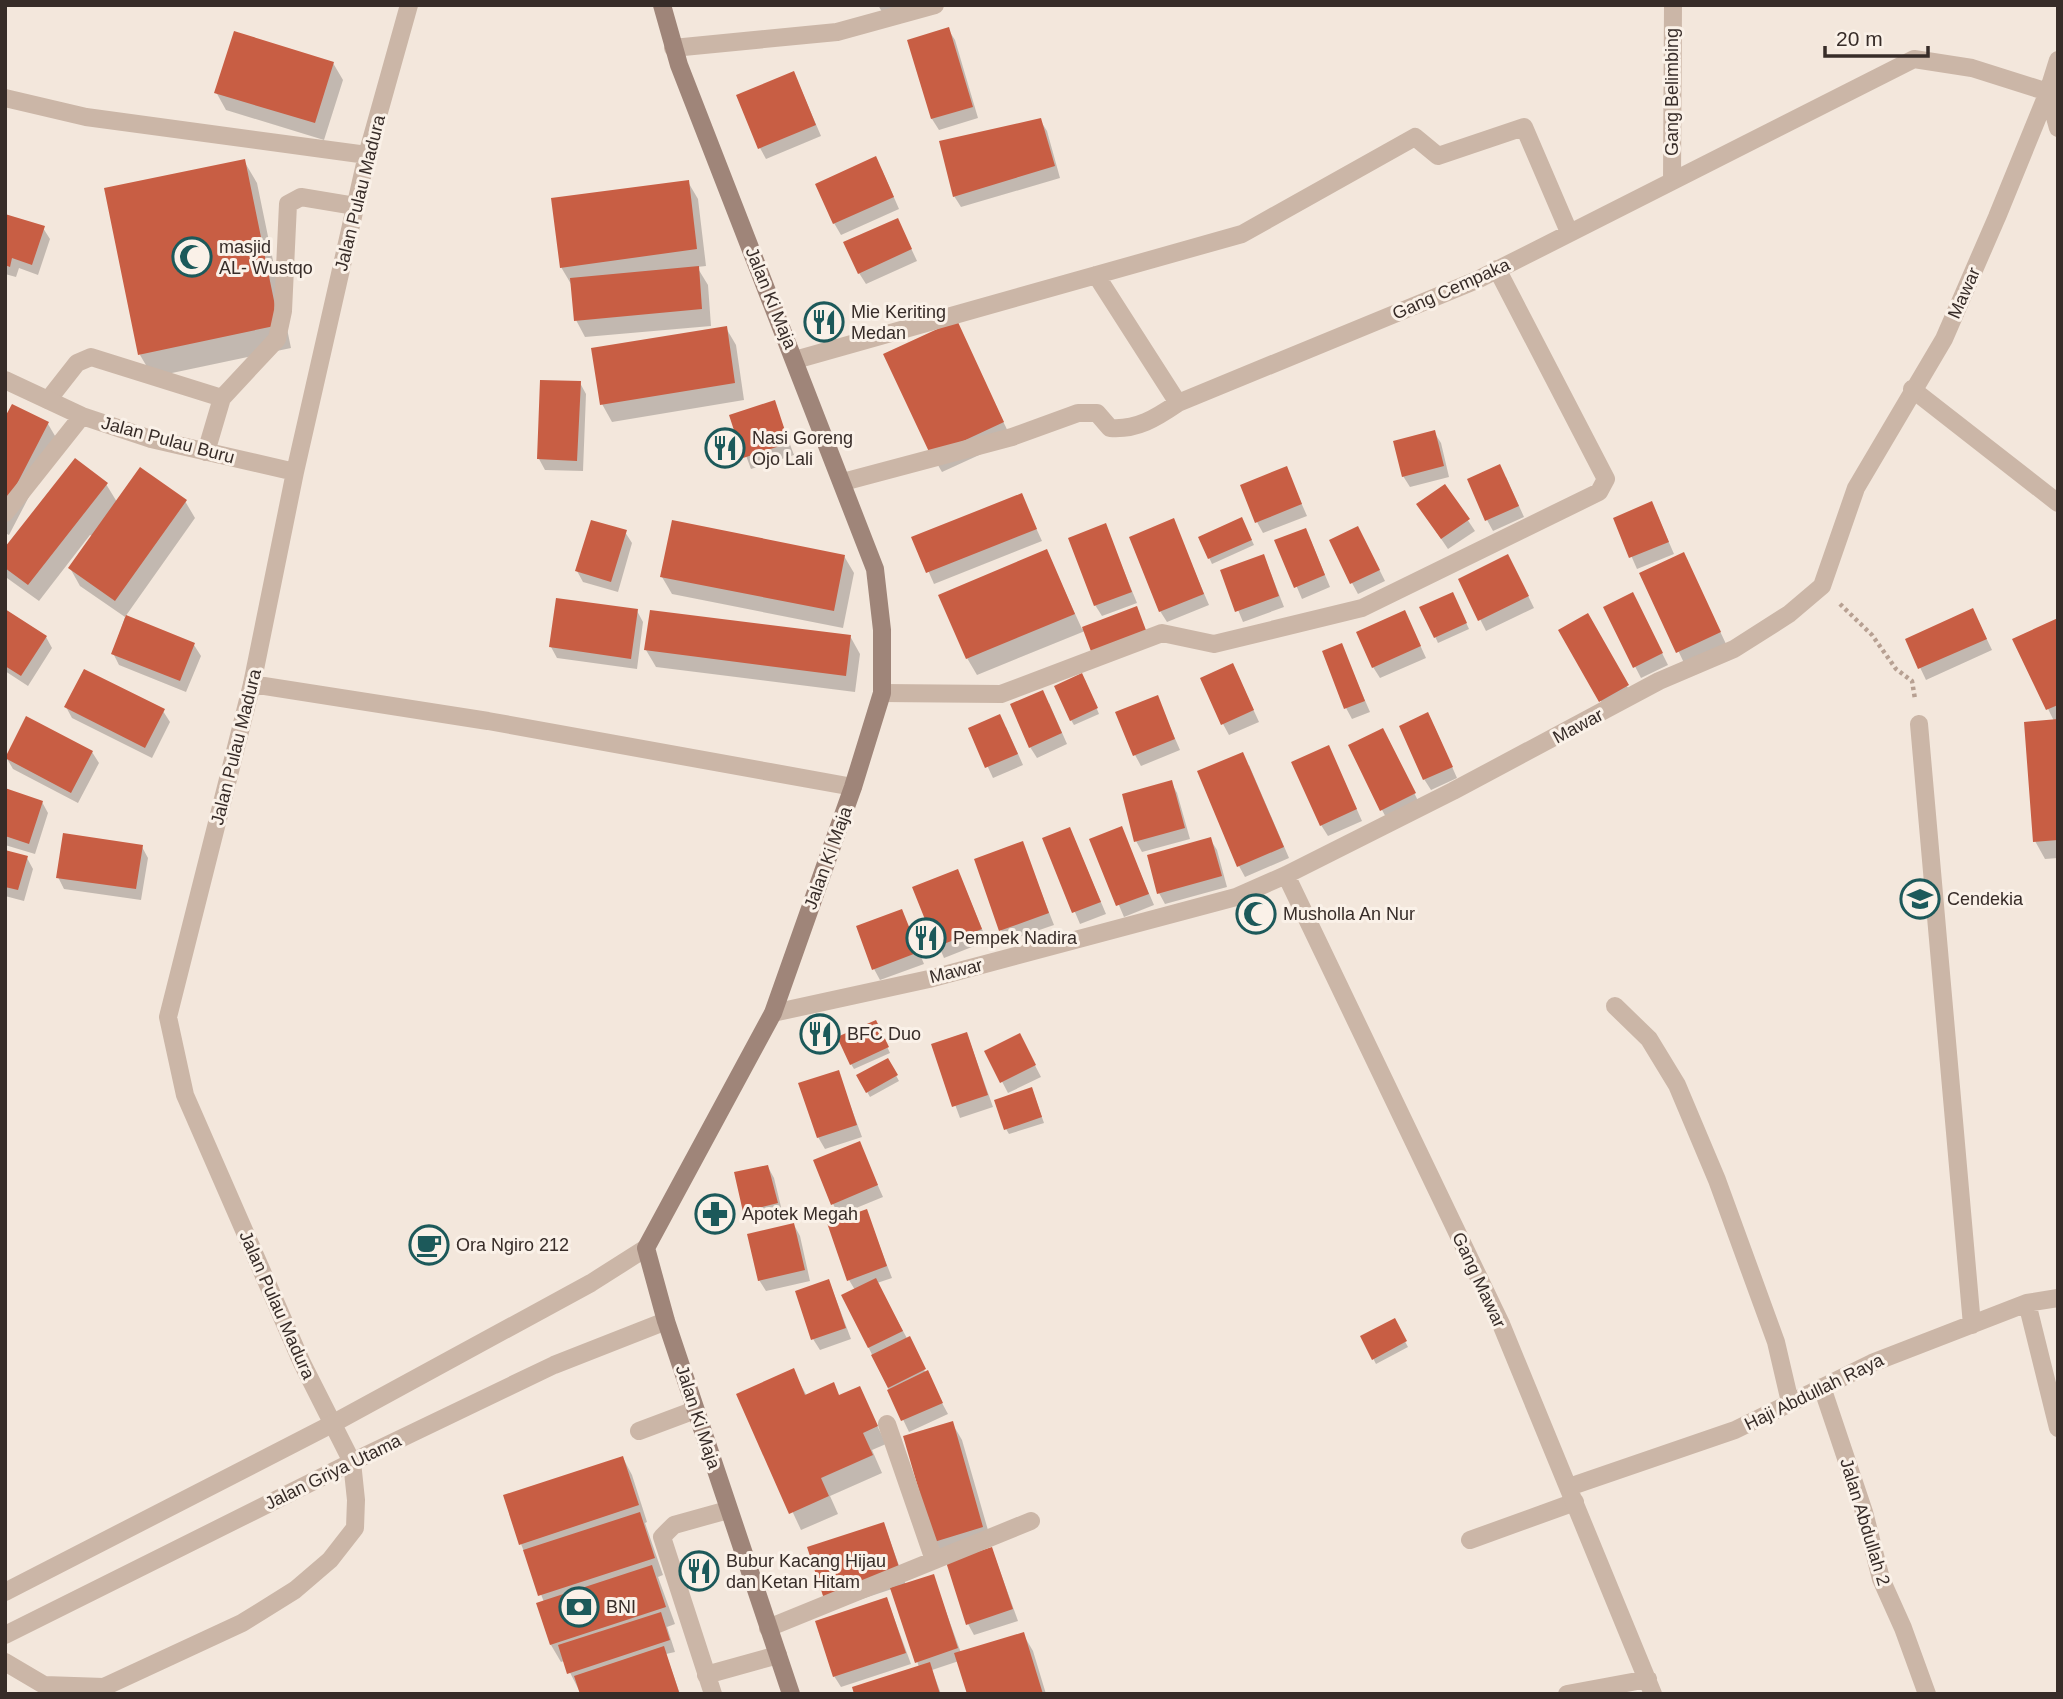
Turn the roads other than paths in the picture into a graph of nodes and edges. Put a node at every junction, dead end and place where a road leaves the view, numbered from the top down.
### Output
1 (409, 5) edge
2 (662, 5) edge
3 (935, 5) edge
4 (1673, 5) edge
5 (673, 48) junction
6 (2058, 60) edge
7 (2048, 92) junction
8 (5, 98) edge
9 (2058, 128) edge
10 (367, 155) junction
11 (1672, 180) junction
12 (355, 206) junction
13 (1569, 232) junction
14 (1497, 269) junction
15 (1096, 275) junction
16 (795, 360) junction
17 (5, 380) edge
18 (1912, 389) junction
19 (222, 398) junction
20 (48, 400) junction
21 (1178, 403) junction
22 (82, 416) junction
23 (206, 452) junction
24 (295, 472) junction
25 (843, 482) junction
26 (2058, 503) edge
27 (5, 513) edge
28 (252, 684) junction
29 (882, 692) junction
30 (1919, 724) road end
31 (853, 787) junction
32 (1286, 875) junction
33 (1615, 1006) dead end
34 (773, 1013) junction
35 (646, 1248) junction
36 (2058, 1298) edge
37 (2027, 1303) junction
38 (666, 1321) junction
39 (1972, 1325) junction
40 (1822, 1387) junction
41 (1790, 1402) junction
42 (695, 1410) junction
43 (332, 1424) junction
44 (887, 1424) dead end
45 (2058, 1428) edge
46 (639, 1432) dead end
47 (352, 1462) junction
48 (1572, 1494) junction
49 (728, 1510) junction
50 (1031, 1521) dead end
51 (1470, 1539) dead end
52 (934, 1560) junction
53 (5, 1592) edge
54 (768, 1628) junction
55 (5, 1635) edge
56 (778, 1655) junction
57 (5, 1662) edge
58 (706, 1675) junction
59 (1650, 1686) edge
60 (713, 1694) edge
61 (791, 1694) edge
62 (1567, 1694) edge
63 (1927, 1694) edge

1 - 10 street, Jalan Pulau Madura
2 - 5 main road, Jalan Ki Maja
3 - 5 street
4 - 11 street, Gang Belimbing
5 - 16 main road, Jalan Ki Maja
6 - 7 street, Mawar
7 - 9 street
7 - 11 street, Gang Cempaka
7 - 18 street, Mawar
8 - 10 street
10 - 12 street, Jalan Pulau Madura
11 - 13 street, Gang Cempaka
12 - 19 street
12 - 24 street, Jalan Pulau Madura
13 - 14 street, Gang Cempaka
13 - 15 street
14 - 21 street, Gang Cempaka
14 - 29 street
15 - 16 street
15 - 21 street
16 - 25 main road, Jalan Ki Maja
17 - 20 street, Jalan Pulau Buru
18 - 26 street
18 - 32 street, Mawar
19 - 20 street
19 - 23 street
20 - 22 street, Jalan Pulau Buru
21 - 25 street, Gang Cempaka
22 - 23 street, Jalan Pulau Buru
22 - 27 street
23 - 24 street, Jalan Pulau Buru
24 - 28 street, Jalan Pulau Madura
25 - 29 main road, Jalan Ki Maja
28 - 31 street
28 - 43 street, Jalan Pulau Madura
29 - 31 main road, Jalan Ki Maja
30 - 39 street
31 - 34 main road, Jalan Ki Maja
32 - 34 street, Mawar
32 - 48 street, Gang Mawar
33 - 41 street
34 - 35 main road, Jalan Ki Maja
35 - 38 main road, Jalan Ki Maja
35 - 43 street
36 - 37 street, Haji Abdullah Raya
37 - 39 street, Haji Abdullah Raya
37 - 45 street
38 - 42 main road, Jalan Ki Maja
38 - 47 street, Jalan Griya Utama
39 - 40 street, Haji Abdullah Raya
40 - 41 street, Haji Abdullah Raya
40 - 63 street, Jalan Abdullah 2
41 - 48 street, Haji Abdullah Raya
42 - 46 street
42 - 49 main road, Jalan Ki Maja
43 - 47 street, Jalan Pulau Madura
43 - 53 street
44 - 52 street
47 - 55 street, Jalan Griya Utama
47 - 57 street
48 - 51 street, Haji Abdullah Raya
48 - 59 street, Gang Mawar
49 - 54 main road, Jalan Ki Maja
49 - 58 street
50 - 52 street
52 - 54 street
54 - 56 main road, Jalan Ki Maja
56 - 58 street
56 - 61 main road, Jalan Ki Maja
58 - 60 street
59 - 62 street

